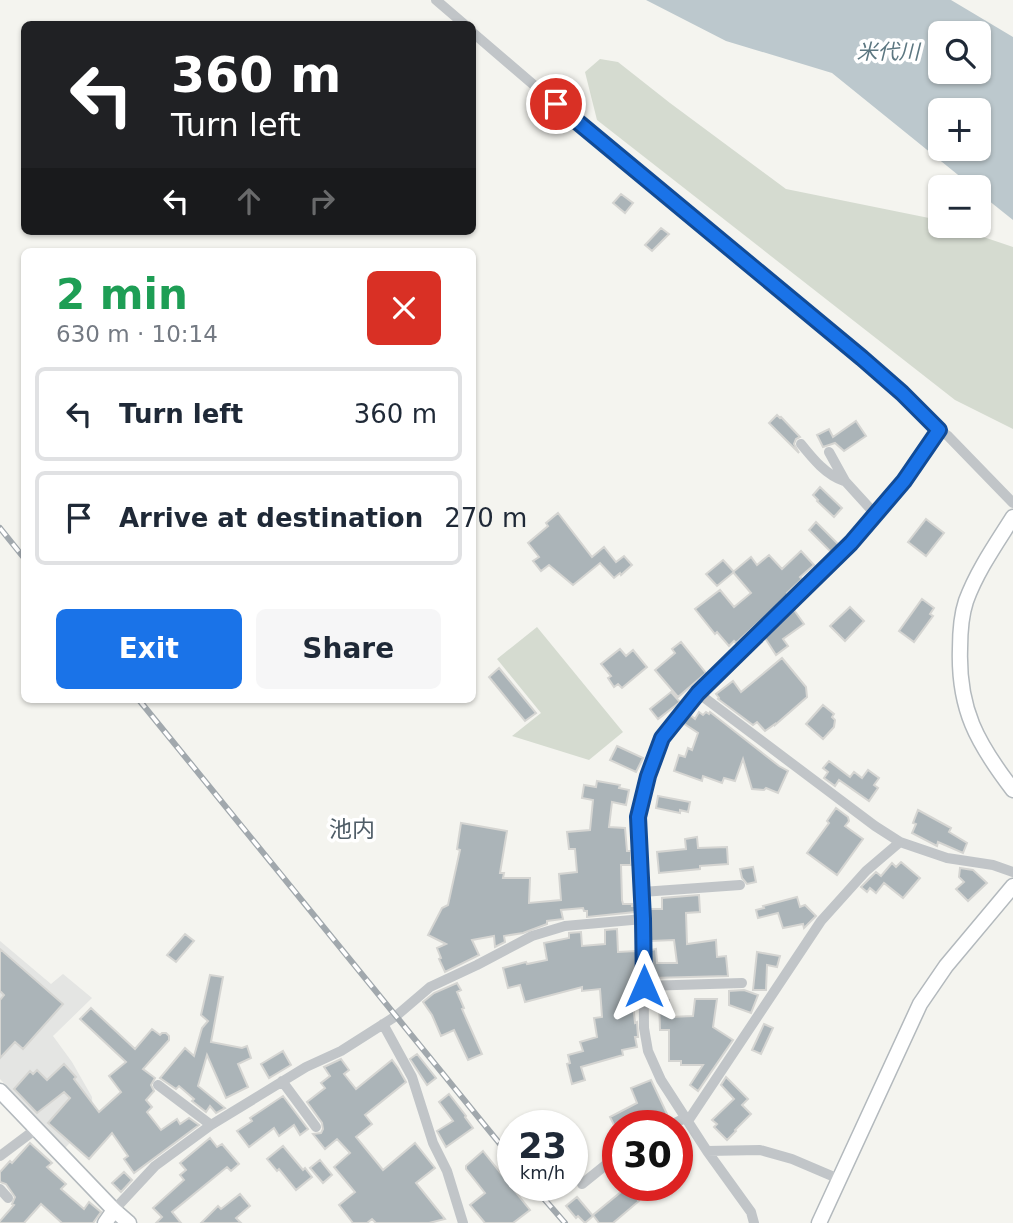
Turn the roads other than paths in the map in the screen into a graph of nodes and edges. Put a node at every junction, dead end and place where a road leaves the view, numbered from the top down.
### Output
1 (436, 0) edge
2 (460, 21) edge
3 (476, 35) edge
4 (939, 430) junction
5 (801, 444) dead end
6 (829, 452) dead end
7 (845, 481) junction
8 (1013, 503) edge
9 (876, 515) junction
10 (1013, 517) edge
11 (698, 693) junction
12 (1013, 790) edge
13 (900, 842) junction
14 (1013, 872) edge
15 (740, 885) dead end
16 (1013, 886) edge
17 (642, 892) junction
18 (643, 919) junction
19 (742, 983) dead end
20 (644, 986) junction
21 (383, 1024) junction
22 (282, 1081) junction
23 (158, 1085) dead end
24 (0, 1091) edge
25 (681, 1110) edge
26 (693, 1110) edge
27 (211, 1125) junction
28 (316, 1127) dead end
29 (36, 1129) junction
30 (693, 1129) edge
31 (707, 1151) junction
32 (0, 1156) edge
33 (602, 1168) edge
34 (588, 1179) edge
35 (839, 1180) junction
36 (0, 1189) edge
37 (8, 1198) dead end
38 (114, 1210) junction
39 (105, 1223) edge
40 (130, 1223) edge
41 (463, 1223) edge
42 (754, 1223) edge
43 (819, 1223) edge

1 - 2 street
3 - 4 street
4 - 8 street
4 - 9 street
5 - 7 street
6 - 7 street
7 - 9 street
9 - 11 street
10 - 12 street
11 - 13 street
11 - 17 street
13 - 14 street
13 - 26 street
15 - 17 street
16 - 35 street
17 - 18 street
18 - 20 street
18 - 21 street
19 - 20 street
20 - 25 street
21 - 22 street
21 - 41 street
22 - 27 street
22 - 28 street
23 - 27 street
24 - 29 street
27 - 38 street
29 - 32 street
29 - 38 street
30 - 31 street
31 - 35 street
31 - 42 street
33 - 34 street
35 - 43 street
36 - 37 street
38 - 39 street
38 - 40 street

